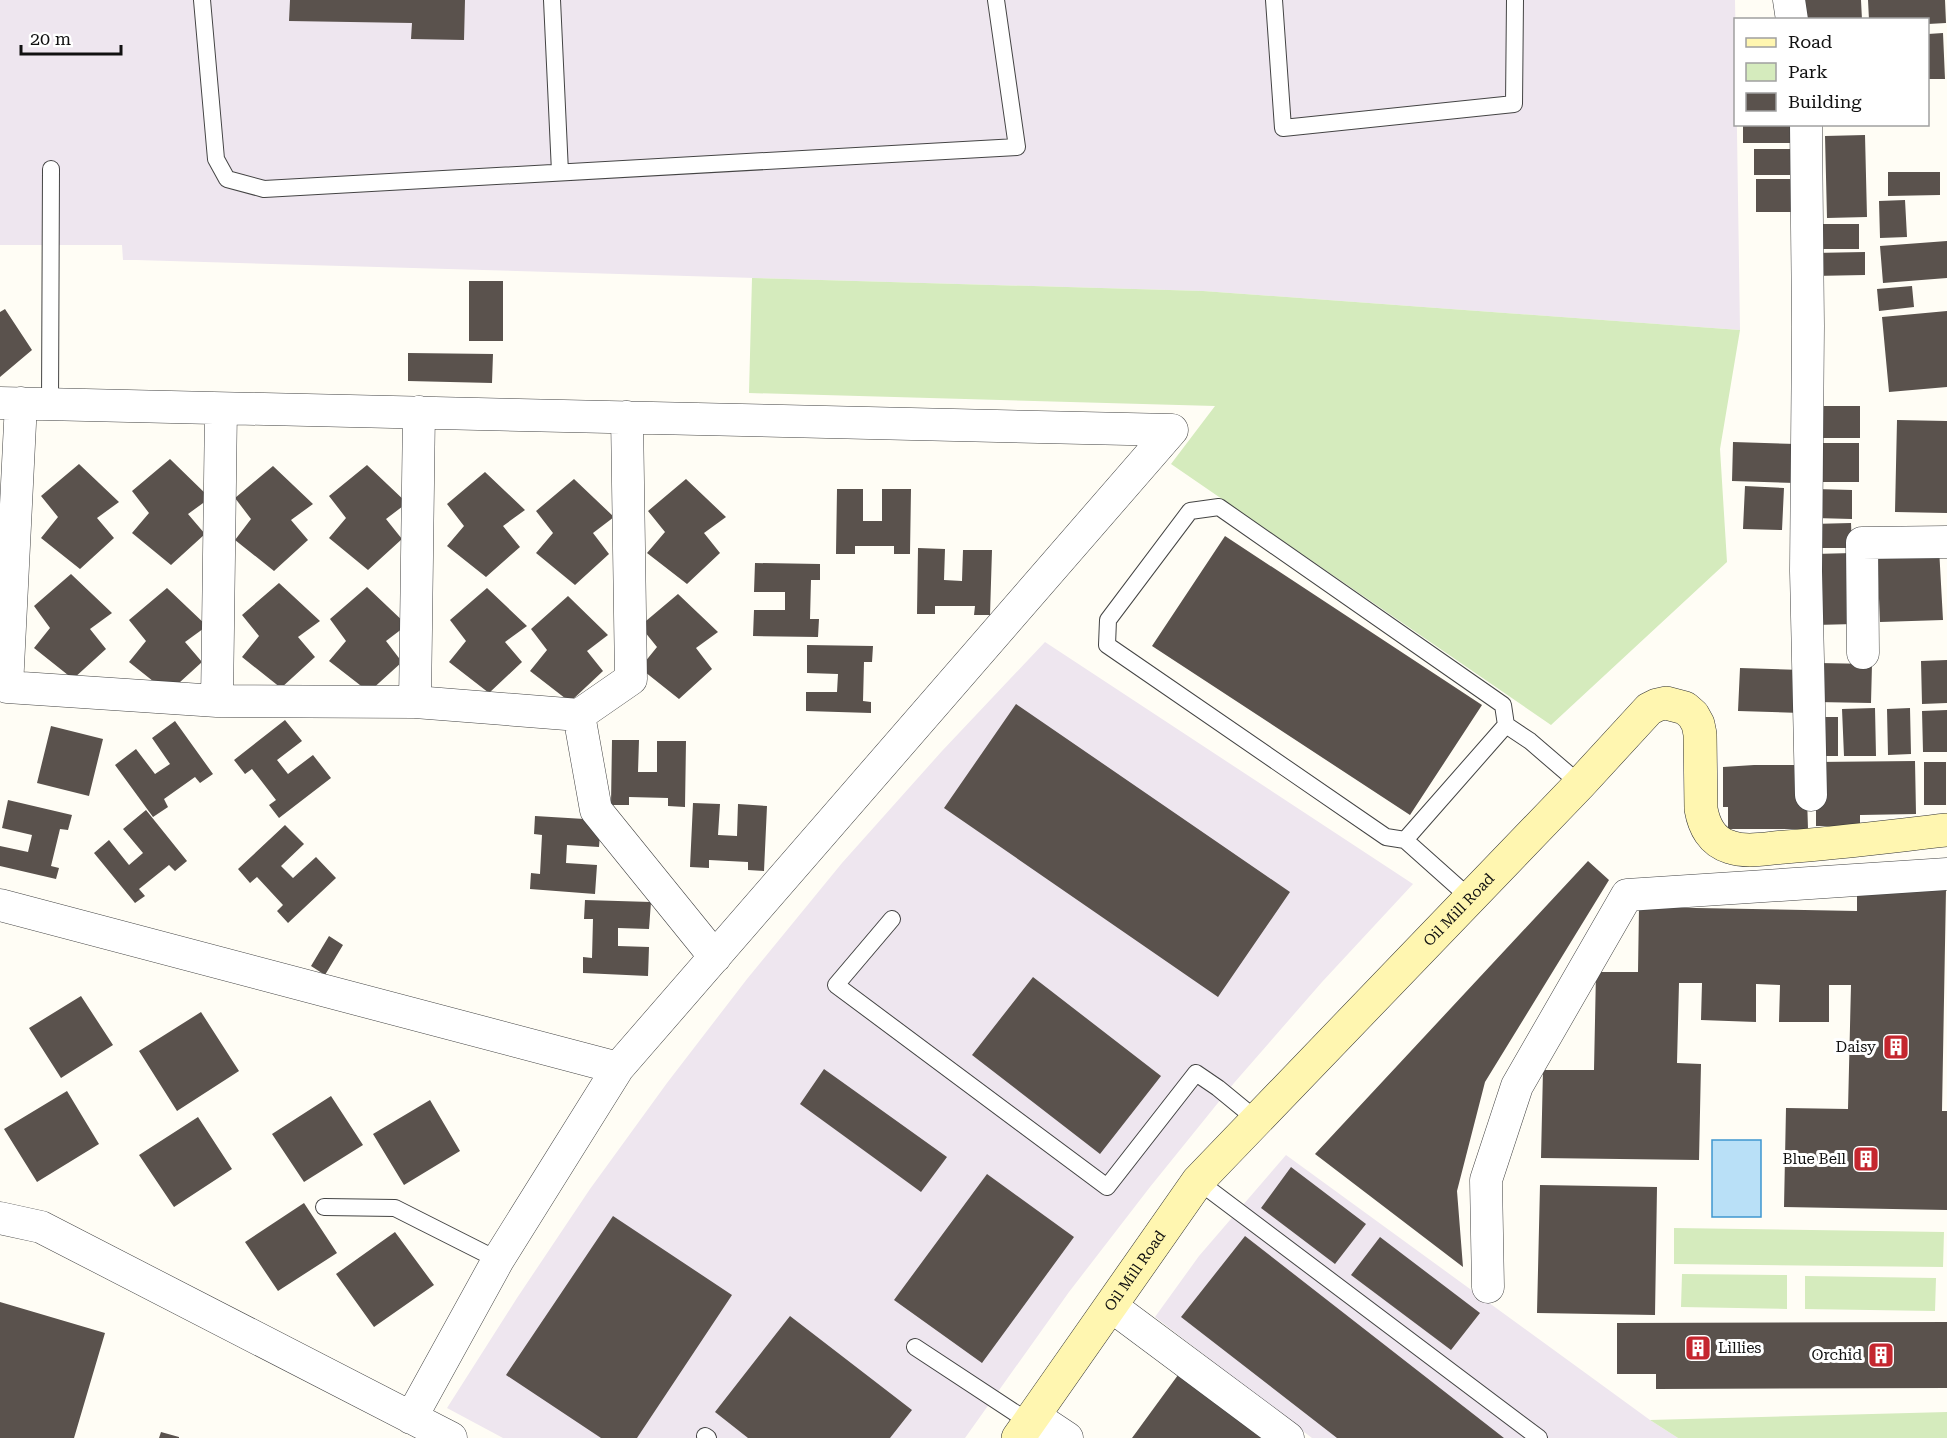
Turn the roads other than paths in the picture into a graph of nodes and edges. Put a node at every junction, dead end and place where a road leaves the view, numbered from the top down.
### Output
1 (202, 0) edge
2 (552, 0) edge
3 (996, 0) edge
4 (1274, 0) edge
5 (1515, 0) edge
6 (1789, 0) edge
7 (1792, 18) edge
8 (1806, 126) edge
9 (51, 169) dead end
10 (560, 172) junction
11 (24, 403) edge
12 (221, 409) junction
13 (419, 412) junction
14 (627, 417) junction
15 (1947, 542) edge
16 (1863, 653) dead end
17 (3, 687) edge
18 (217, 701) junction
19 (415, 702) junction
20 (579, 715) junction
21 (1506, 725) junction
22 (1580, 784) junction
23 (1811, 795) dead end
24 (1947, 830) edge
25 (1405, 840) junction
26 (1735, 849) junction
27 (1947, 874) edge
28 (1737, 888) junction
29 (1470, 898) junction
30 (0, 905) edge
31 (892, 919) dead end
32 (714, 957) junction
33 (618, 1068) junction
34 (1257, 1120) junction
35 (1198, 1181) junction
36 (324, 1207) dead end
37 (0, 1218) edge
38 (498, 1260) junction
39 (1488, 1287) dead end
40 (1111, 1306) junction
41 (915, 1347) dead end
42 (411, 1418) junction
43 (1027, 1425) edge
44 (451, 1438) edge
45 (1067, 1438) edge
46 (1288, 1438) edge
47 (1539, 1438) edge

1 - 10 lane
2 - 10 lane
3 - 10 lane
4 - 5 lane
6 - 7 street
8 - 23 street
9 - 11 lane
11 - 12 street
11 - 17 street
12 - 13 street
12 - 18 street
13 - 14 street
13 - 19 street
14 - 20 street
14 - 32 street
15 - 16 street
17 - 18 street
18 - 19 street
19 - 20 street
20 - 32 street
21 - 22 lane
21 - 25 lane
21 - 25 lane
22 - 26 main road, Oil Mill Road
22 - 29 main road, Oil Mill Road
24 - 26 main road
25 - 29 lane
26 - 28 street
27 - 28 street
28 - 39 street
29 - 34 main road, Oil Mill Road
30 - 33 street
31 - 34 lane
32 - 33 street
33 - 38 street
34 - 35 main road, Oil Mill Road
35 - 40 main road, Oil Mill Road
35 - 47 lane
36 - 38 lane
37 - 42 street
38 - 42 street
40 - 43 main road, Oil Mill Road
40 - 46 street
41 - 43 lane
42 - 44 street
43 - 45 street

